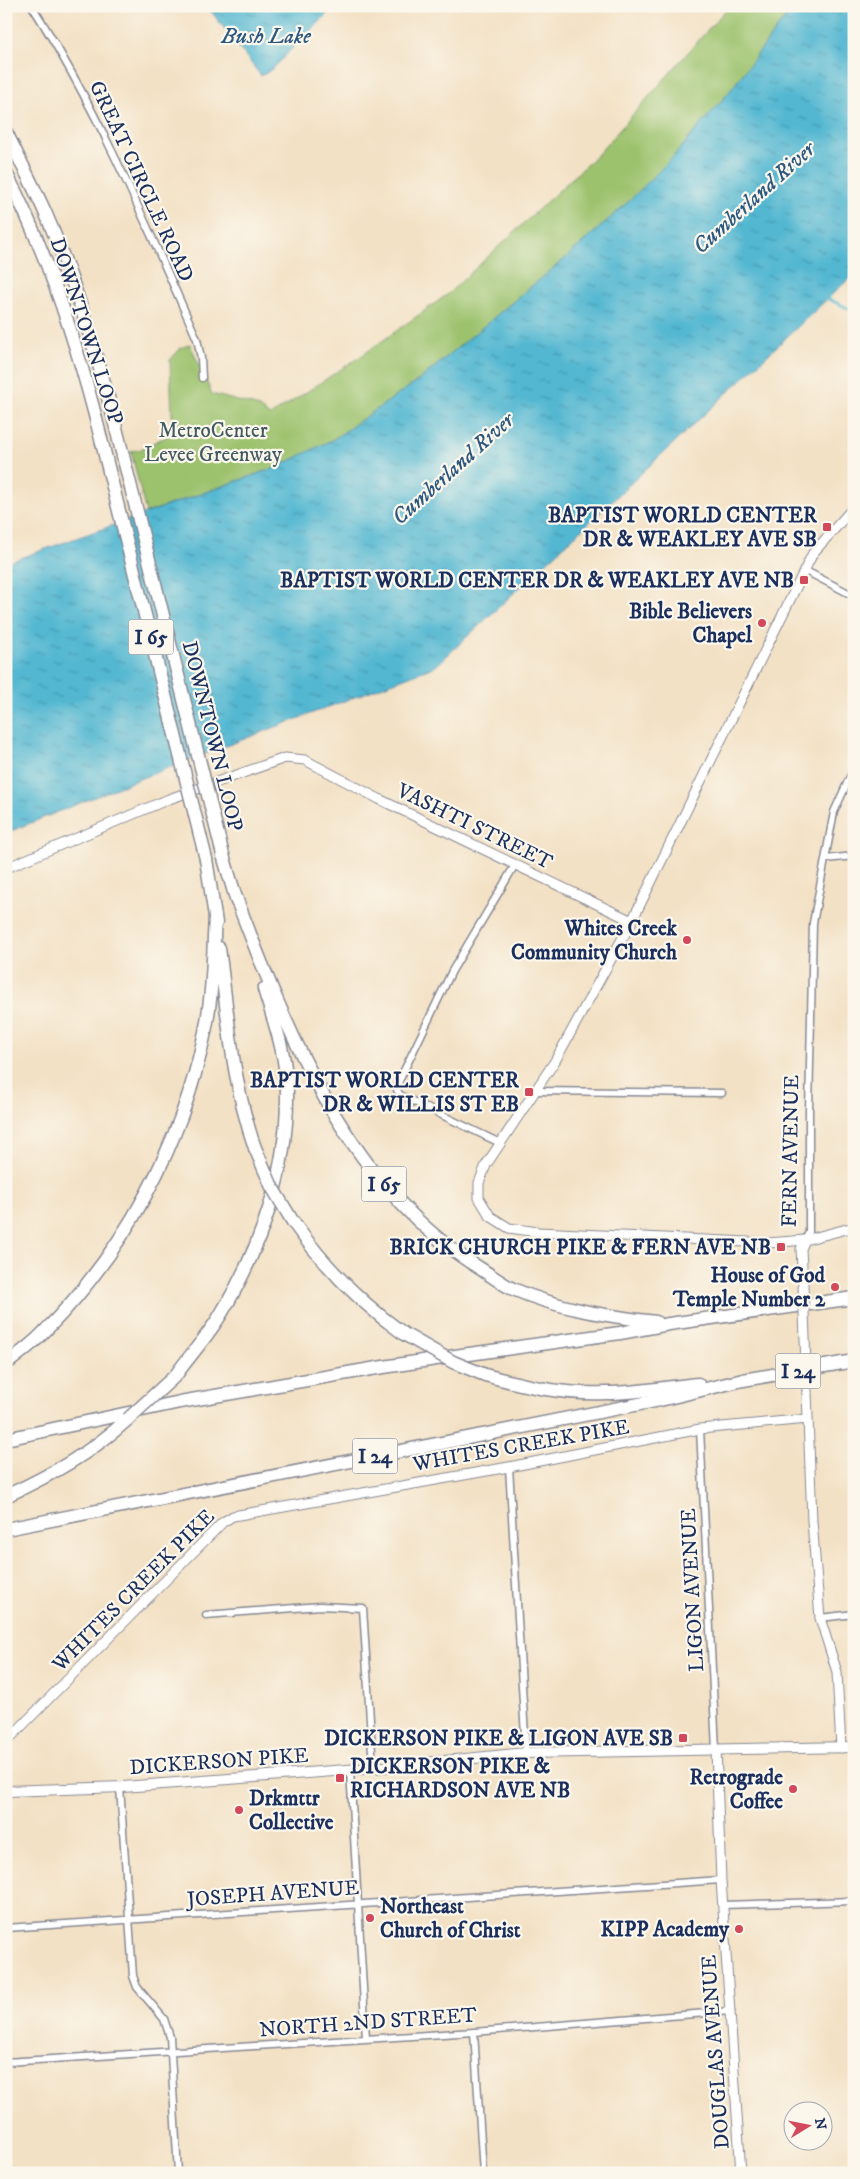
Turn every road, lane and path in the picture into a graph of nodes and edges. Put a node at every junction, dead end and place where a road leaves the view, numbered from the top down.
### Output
1 (32, 6) edge
2 (6, 132) edge
3 (6, 173) edge
4 (202, 378) dead end
5 (854, 507) edge
6 (804, 570) junction
7 (854, 596) edge
8 (854, 768) edge
9 (854, 856) edge
10 (826, 859) junction
11 (515, 865) junction
12 (6, 868) edge
13 (235, 895) junction
14 (215, 914) junction
15 (632, 921) junction
16 (534, 1092) junction
17 (722, 1093) dead end
18 (500, 1143) junction
19 (854, 1228) edge
20 (805, 1240) junction
21 (854, 1298) edge
22 (669, 1324) junction
23 (854, 1361) edge
24 (6, 1364) edge
25 (743, 1380) junction
26 (808, 1419) junction
27 (700, 1429) junction
28 (6, 1439) edge
29 (509, 1467) junction
30 (6, 1496) edge
31 (6, 1529) edge
32 (854, 1614) edge
33 (206, 1615) dead end
34 (820, 1618) junction
35 (6, 1742) edge
36 (854, 1747) edge
37 (840, 1748) junction
38 (716, 1749) junction
39 (526, 1752) junction
40 (373, 1768) junction
41 (350, 1770) junction
42 (120, 1787) junction
43 (6, 1791) edge
44 (721, 1880) junction
45 (854, 1901) edge
46 (359, 1903) junction
47 (723, 1906) junction
48 (128, 1919) junction
49 (6, 1928) edge
50 (731, 2011) junction
51 (474, 2032) junction
52 (366, 2038) junction
53 (170, 2051) junction
54 (6, 2062) edge
55 (178, 2173) edge
56 (483, 2173) edge
57 (741, 2173) edge

1 - 4 street, GREAT CIRCLE ROAD
2 - 13 highway, DOWNTOWN LOOP / I 65, bridge
3 - 14 highway, DOWNTOWN LOOP / I 65, bridge
5 - 6 street
6 - 7 street
6 - 15 street
8 - 10 street, FERN AVENUE
9 - 10 street
10 - 20 street, FERN AVENUE
11 - 12 street, VASHTI STREET
11 - 15 street, VASHTI STREET
11 - 18 street
13 - 22 highway, I 65
13 - 30 highway, bridge
14 - 24 highway
14 - 25 highway, I 65, bridge
15 - 16 street
16 - 17 street
16 - 18 street
18 - 20 street
19 - 20 street
20 - 26 street, FERN AVENUE, bridge
21 - 22 highway
22 - 28 highway
23 - 25 highway, I 24
25 - 31 highway, I 24
26 - 27 street, WHITES CREEK PIKE
26 - 34 street, FERN AVENUE
27 - 29 street, WHITES CREEK PIKE
27 - 38 street, LIGON AVENUE
29 - 35 street, WHITES CREEK PIKE
29 - 39 street
32 - 34 street
33 - 40 street
34 - 37 street, FERN AVENUE
36 - 37 main road, DICKERSON PIKE
37 - 38 main road, DICKERSON PIKE
38 - 39 main road, DICKERSON PIKE
38 - 44 street, DOUGLAS AVENUE
39 - 40 main road, DICKERSON PIKE
40 - 41 main road, DICKERSON PIKE
41 - 42 main road, DICKERSON PIKE
41 - 46 street
42 - 43 main road, DICKERSON PIKE
42 - 48 street
44 - 46 street, JOSEPH AVENUE
44 - 47 street, DOUGLAS AVENUE
45 - 47 street
46 - 48 street, JOSEPH AVENUE
46 - 52 street
47 - 50 street, DOUGLAS AVENUE
48 - 49 street, JOSEPH AVENUE
48 - 53 street
50 - 51 street, NORTH 2ND STREET
50 - 57 street, DOUGLAS AVENUE
51 - 52 street, NORTH 2ND STREET
51 - 56 street
52 - 53 street, NORTH 2ND STREET
53 - 54 street, NORTH 2ND STREET
53 - 55 street

